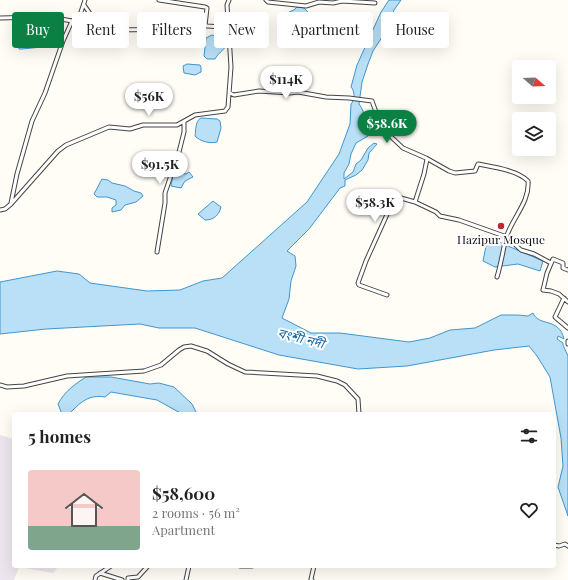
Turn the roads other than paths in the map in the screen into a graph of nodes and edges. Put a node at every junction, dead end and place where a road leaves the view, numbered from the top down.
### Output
1 (86, 0) edge
2 (159, 0) edge
3 (229, 0) edge
4 (266, 0) edge
5 (375, 3) dead end
6 (84, 6) junction
7 (81, 12) edge
8 (227, 12) edge
9 (0, 18) edge
10 (206, 18) edge
11 (72, 21) joint
12 (137, 30) edge
13 (230, 48) edge
14 (230, 93) junction
15 (184, 121) junction
16 (427, 159) junction
17 (415, 202) junction
18 (11, 204) junction
19 (0, 210) edge
20 (507, 237) junction
21 (157, 252) dead end
22 (551, 263) junction
23 (568, 270) edge
24 (497, 277) dead end
25 (387, 295) dead end
26 (564, 298) junction
27 (568, 302) edge
28 (568, 328) edge
29 (0, 385) edge
30 (359, 412) edge
31 (556, 545) edge
32 (568, 546) edge
33 (108, 568) edge
34 (146, 568) edge
35 (189, 568) edge
36 (314, 568) edge
37 (100, 573) junction
38 (95, 580) edge
39 (122, 580) edge
40 (128, 580) edge
41 (186, 580) edge
42 (312, 580) edge

1 - 6 street
2 - 10 street
3 - 8 street
4 - 5 street
6 - 7 street
6 - 12 street
9 - 11 street
11 - 18 street
13 - 14 street
14 - 15 street
14 - 16 street
15 - 18 street
15 - 21 street
16 - 17 street
16 - 20 street
17 - 20 street
17 - 25 street
18 - 19 street
20 - 22 street
20 - 24 street
22 - 23 street
22 - 26 street
26 - 27 street
26 - 28 street
29 - 30 street
31 - 32 street
33 - 37 street
34 - 40 street
35 - 41 street
36 - 42 street
37 - 38 street
37 - 39 street

